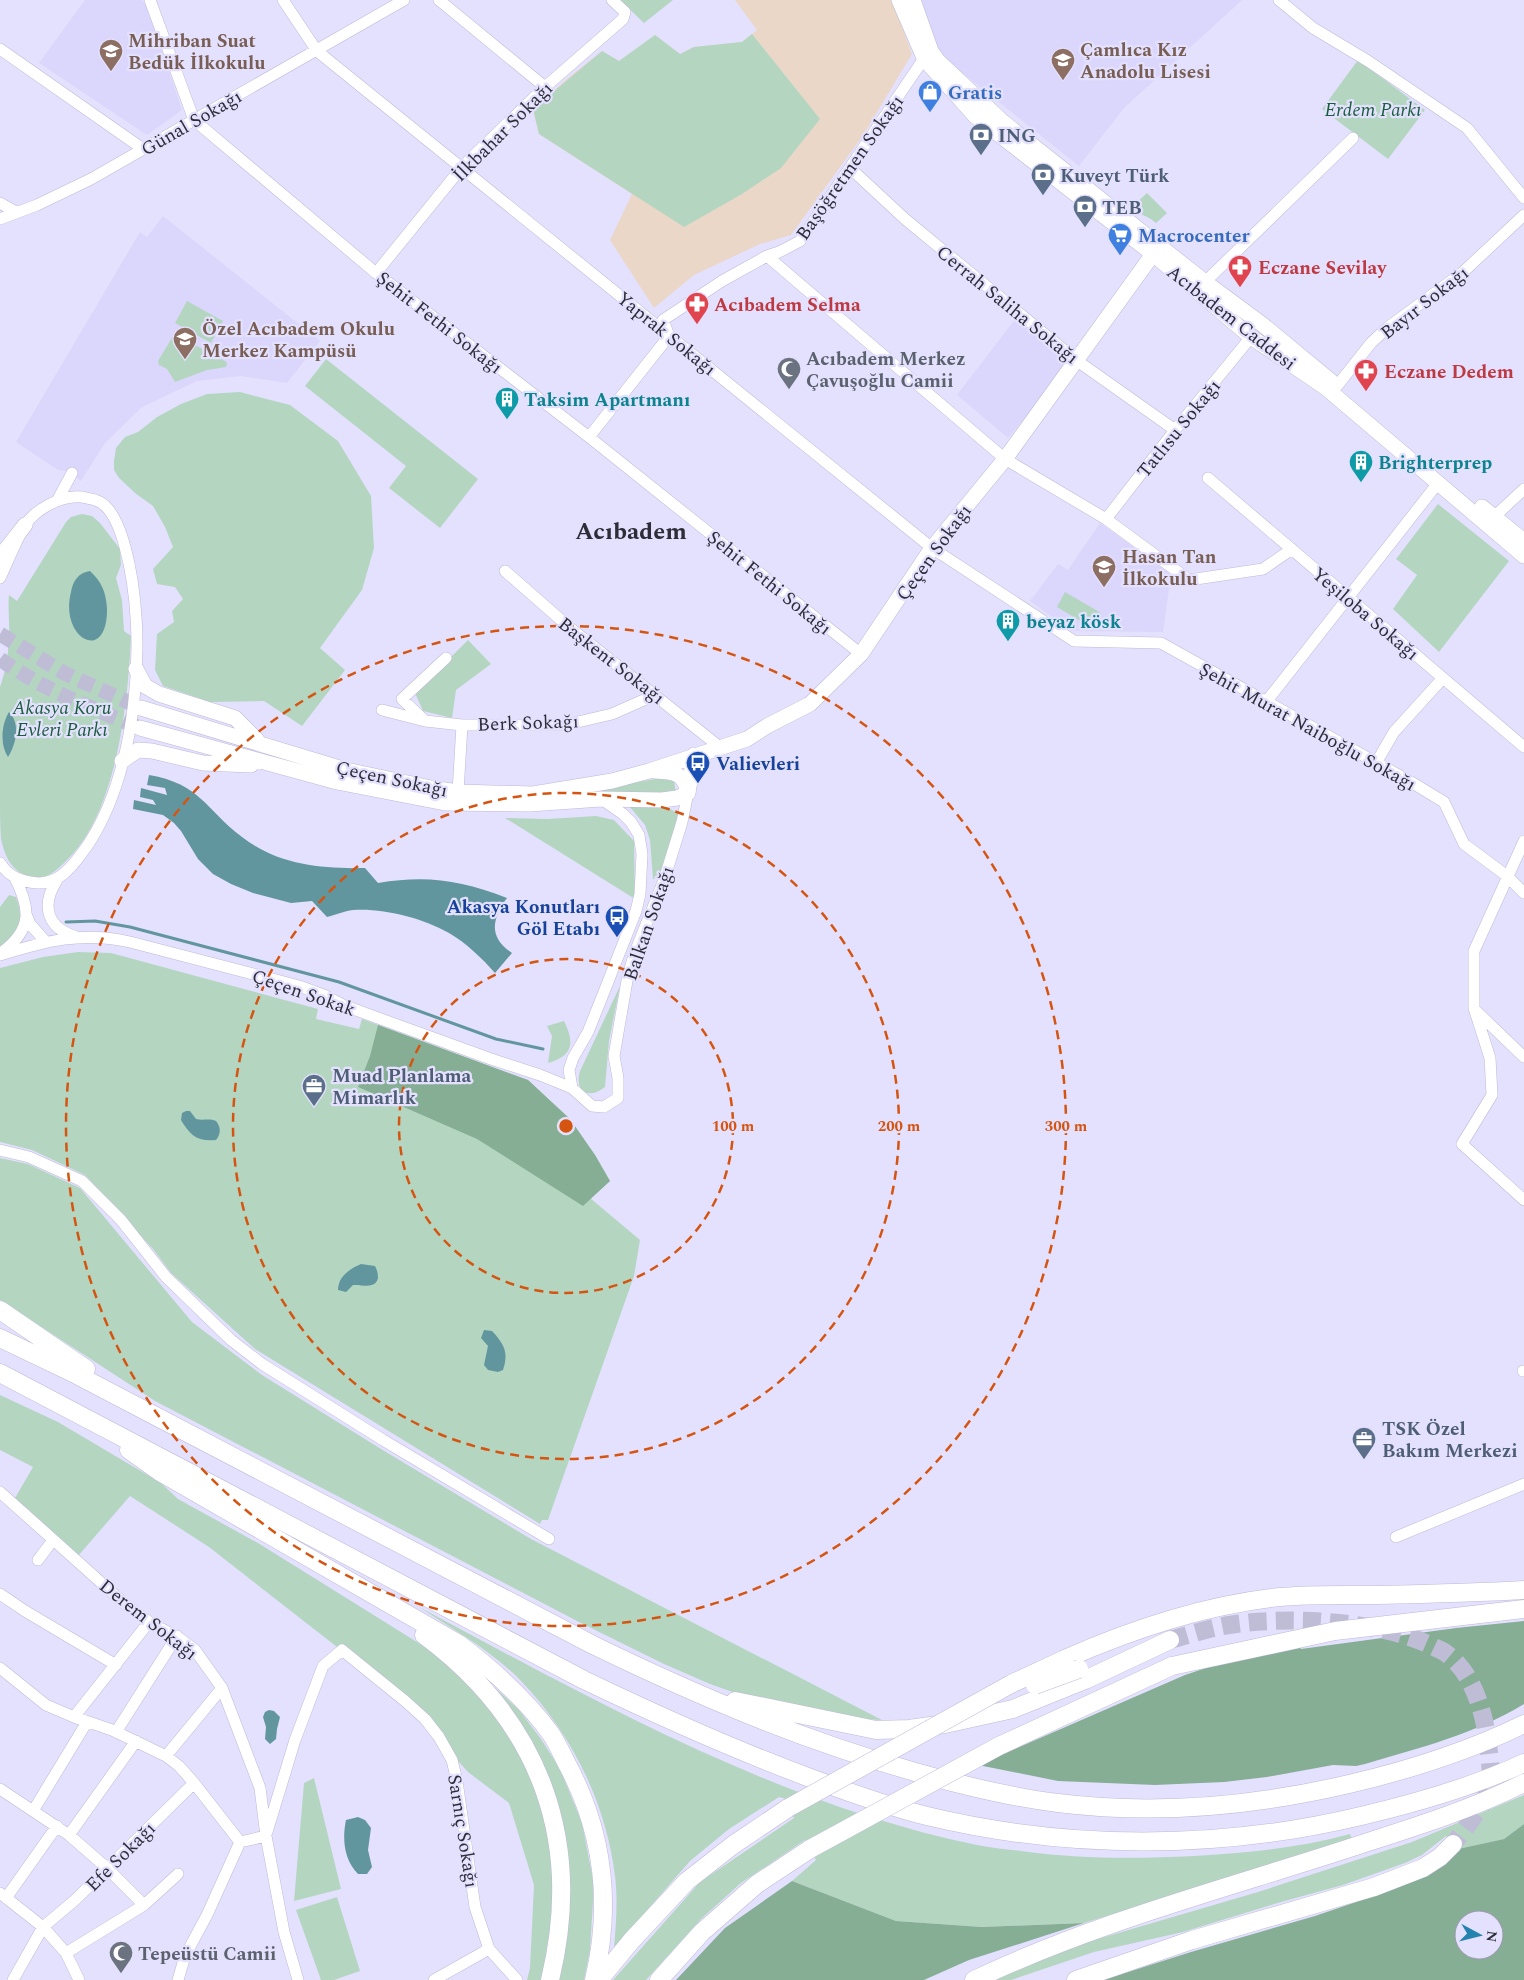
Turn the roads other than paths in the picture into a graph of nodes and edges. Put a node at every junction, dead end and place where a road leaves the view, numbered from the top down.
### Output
1 (150, 0) edge
2 (283, 0) edge
3 (404, 0) edge
4 (439, 0) edge
5 (612, 0) edge
6 (899, 0) edge
7 (913, 0) edge
8 (1279, 0) edge
9 (0, 49) edge
10 (317, 51) junction
11 (927, 53) junction
12 (545, 88) junction
13 (194, 120) junction
14 (1353, 138) dead end
15 (143, 149) junction
16 (462, 167) junction
17 (850, 168) junction
18 (1524, 198) edge
19 (0, 203) edge
20 (16, 212) junction
21 (1524, 215) edge
22 (0, 219) edge
23 (1153, 254) junction
24 (767, 256) junction
25 (376, 273) junction
26 (1204, 282) junction
27 (669, 336) junction
28 (1251, 337) junction
29 (1076, 360) junction
30 (1332, 387) junction
31 (1175, 430) junction
32 (589, 437) junction
33 (1004, 459) junction
34 (72, 473) dead end
35 (1208, 478) dead end
36 (1438, 483) junction
37 (1524, 489) edge
38 (57, 501) junction
39 (1106, 519) junction
40 (1489, 519) junction
41 (25, 525) junction
42 (1524, 541) edge
43 (932, 548) junction
44 (1292, 549) junction
45 (0, 556) edge
46 (1524, 556) edge
47 (504, 571) dead end
48 (0, 578) edge
49 (1349, 598) junction
50 (1074, 641) joint
51 (861, 654) junction
52 (446, 658) dead end
53 (136, 669) junction
54 (1443, 678) junction
55 (656, 695) junction
56 (1266, 702) junction
57 (142, 708) tunnel mouth
58 (382, 710) dead end
59 (425, 721) junction
60 (462, 725) junction
61 (140, 728) tunnel mouth
62 (260, 743) junction
63 (1524, 747) edge
64 (721, 748) junction
65 (694, 755) junction
66 (122, 761) junction
67 (1376, 763) junction
68 (276, 766) junction
69 (649, 771) junction
70 (458, 792) junction
71 (688, 793) junction
72 (601, 799) junction
73 (1524, 842) edge
74 (1, 866) edge
75 (1507, 876) junction
76 (15, 878) junction
77 (57, 880) junction
78 (1524, 893) edge
79 (26, 914) junction
80 (50, 918) junction
81 (78, 937) junction
82 (46, 941) junction
83 (0, 954) edge
84 (1474, 1008) junction
85 (1524, 1057) edge
86 (572, 1088) junction
87 (604, 1107) joint
88 (0, 1150) edge
89 (1524, 1200) edge
90 (0, 1310) edge
91 (0, 1338) edge
92 (0, 1373) edge
93 (71, 1410) junction
94 (148, 1412) junction
95 (1524, 1484) edge
96 (0, 1492) edge
97 (1396, 1537) dead end
98 (549, 1539) dead end
99 (53, 1540) junction
100 (38, 1560) dead end
101 (331, 1571) junction
102 (1524, 1590) edge
103 (0, 1594) edge
104 (1524, 1609) edge
105 (150, 1622) junction
106 (177, 1636) junction
107 (1072, 1664) junction
108 (116, 1665) junction
109 (0, 1668) edge
110 (679, 1686) junction
111 (222, 1688) junction
112 (74, 1717) junction
113 (87, 1722) junction
114 (1524, 1724) edge
115 (116, 1732) junction
116 (136, 1741) junction
117 (166, 1756) junction
118 (1524, 1763) edge
119 (194, 1783) junction
120 (1524, 1783) edge
121 (0, 1790) edge
122 (33, 1812) junction
123 (58, 1826) junction
124 (69, 1835) junction
125 (266, 1836) junction
126 (240, 1842) junction
127 (1453, 1844) tunnel mouth
128 (108, 1869) junction
129 (178, 1874) dead end
130 (3, 1896) edge
131 (144, 1905) junction
132 (42, 1927) junction
133 (489, 1949) junction
134 (66, 1953) junction
135 (13, 1980) edge
136 (79, 1980) edge
137 (178, 1980) edge
138 (298, 1980) edge
139 (434, 1980) edge
140 (517, 1980) edge
141 (550, 1980) edge
142 (594, 1980) edge
143 (599, 1980) edge
144 (659, 1980) edge
145 (974, 1980) edge
146 (1076, 1980) edge

1 - 13 street, Şehit Fethi Sokağı
2 - 10 street, Yaprak Sokağı
3 - 10 street, Günal Sokağı
4 - 12 street
5 - 12 street, İlkbahar Sokağı
6 - 11 main road, Acıbadem Caddesi
7 - 11 main road, Acıbadem Caddesi
8 - 18 street
9 - 15 street
10 - 13 street, Günal Sokağı
10 - 16 street, Yaprak Sokağı
11 - 17 street, Başöğretmen Sokağı
11 - 23 main road, Acıbadem Caddesi
11 - 26 main road, Acıbadem Caddesi
12 - 16 street, İlkbahar Sokağı
13 - 15 street, Günal Sokağı
13 - 25 street, Şehit Fethi Sokağı
14 - 26 street
15 - 20 street, Günal Sokağı
16 - 25 street, İlkbahar Sokağı
16 - 27 street, Yaprak Sokağı
17 - 24 street, Başöğretmen Sokağı
17 - 29 street, Cerrah Saliha Sokağı
19 - 20 street
20 - 22 street, Günal Sokağı
21 - 30 street, Bayır Sokağı
23 - 28 main road, Acıbadem Caddesi
23 - 29 main road, Çeçen Sokağı
24 - 27 street, Başöğretmen Sokağı
24 - 33 street
25 - 32 street, Şehit Fethi Sokağı
26 - 30 main road, Acıbadem Caddesi
27 - 32 street
27 - 43 street, Yaprak Sokağı
28 - 30 main road, Acıbadem Caddesi
28 - 31 street, Tatlısu Sokağı
29 - 31 street, Cerrah Saliha Sokağı
29 - 33 main road, Çeçen Sokağı
30 - 36 main road, Acıbadem Caddesi
30 - 40 main road, Acıbadem Caddesi
31 - 39 street, Tatlısu Sokağı
32 - 51 street, Şehit Fethi Sokağı
33 - 39 street
33 - 43 main road, Çeçen Sokağı
34 - 38 street
35 - 44 street, Yeşiloba Sokağı
36 - 40 main road, Acıbadem Caddesi
36 - 49 street
37 - 40 street
38 - 41 street
38 - 53 street
39 - 44 street
40 - 42 main road, Acıbadem Caddesi
40 - 46 main road, Acıbadem Caddesi
41 - 45 main road
41 - 48 street
43 - 50 street, Yaprak Sokağı
43 - 51 main road, Çeçen Sokağı
44 - 49 street, Yeşiloba Sokağı
47 - 55 street, Başkent Sokağı
49 - 54 street, Yeşiloba Sokağı
49 - 56 street
50 - 56 street, Şehit Murat Naiboğlu Sokağı
51 - 64 main road, Çeçen Sokağı
52 - 59 street
53 - 62 main road
53 - 66 street
54 - 63 street, Yeşiloba Sokağı
54 - 67 street
55 - 60 street, Berk Sokağı
55 - 64 street, Başkent Sokağı
56 - 67 street, Şehit Murat Naiboğlu Sokağı
57 - 62 main road, Çeçen Sokağı
58 - 59 street
59 - 60 street
60 - 70 street, Berk Sokağı
61 - 68 main road, Çeçen Sokağı
62 - 70 main road, Çeçen Sokağı
64 - 65 main road, Çeçen Sokağı
65 - 69 main road, Çeçen Sokağı
65 - 71 main road
66 - 68 main road
66 - 77 street
67 - 75 street, Şehit Murat Naiboğlu Sokağı
68 - 72 main road, Çeçen Sokağı
69 - 70 main road, Çeçen Sokağı
69 - 71 main road, Çeçen Sokağı
71 - 72 main road, Çeçen Sokağı
71 - 87 street, Balkan Sokağı
72 - 86 street, Balkan Sokağı
73 - 75 street
74 - 76 street
75 - 78 street, Şehit Murat Naiboğlu Sokağı
75 - 84 street
76 - 77 street
76 - 79 street
77 - 80 street
79 - 82 street
79 - 83 street
80 - 81 street
80 - 82 street
81 - 82 street, Çeçen Sokak
81 - 86 street, Çeçen Sokak
82 - 83 street, Çeçen Sokak
84 - 85 street
84 - 89 street
86 - 87 street, Çeçen Sokak
88 - 98 street
90 - 94 highway
91 - 94 highway
92 - 93 highway
93 - 101 highway
93 - 118 highway
94 - 110 highway
95 - 97 street
96 - 99 street, Derem Sokağı
99 - 100 street
99 - 105 street, Derem Sokağı
101 - 141 highway
101 - 142 highway
102 - 107 highway
103 - 108 street
104 - 144 highway, bridge
105 - 106 street, Derem Sokağı
105 - 108 street
106 - 111 street, Derem Sokağı
106 - 115 street
107 - 110 highway
107 - 143 highway, bridge
108 - 112 street
109 - 112 street
110 - 114 highway
111 - 117 street
111 - 125 street, Derem Sokağı
112 - 113 street
113 - 115 street
113 - 122 street
115 - 116 street
116 - 117 street
116 - 124 street
117 - 119 street
119 - 126 street
119 - 128 street, Efe Sokağı
120 - 145 highway
121 - 122 street
122 - 123 street
123 - 124 street
123 - 130 street
124 - 128 street
125 - 126 street
125 - 133 street, Sarnıç Sokağı
125 - 138 street, Derem Sokağı
126 - 137 street
127 - 146 highway
128 - 131 street
128 - 132 street, Efe Sokağı
129 - 131 street
130 - 132 street
131 - 134 street
132 - 134 street
132 - 135 street
133 - 139 street
133 - 140 street, Sarnıç Sokağı
134 - 136 street

